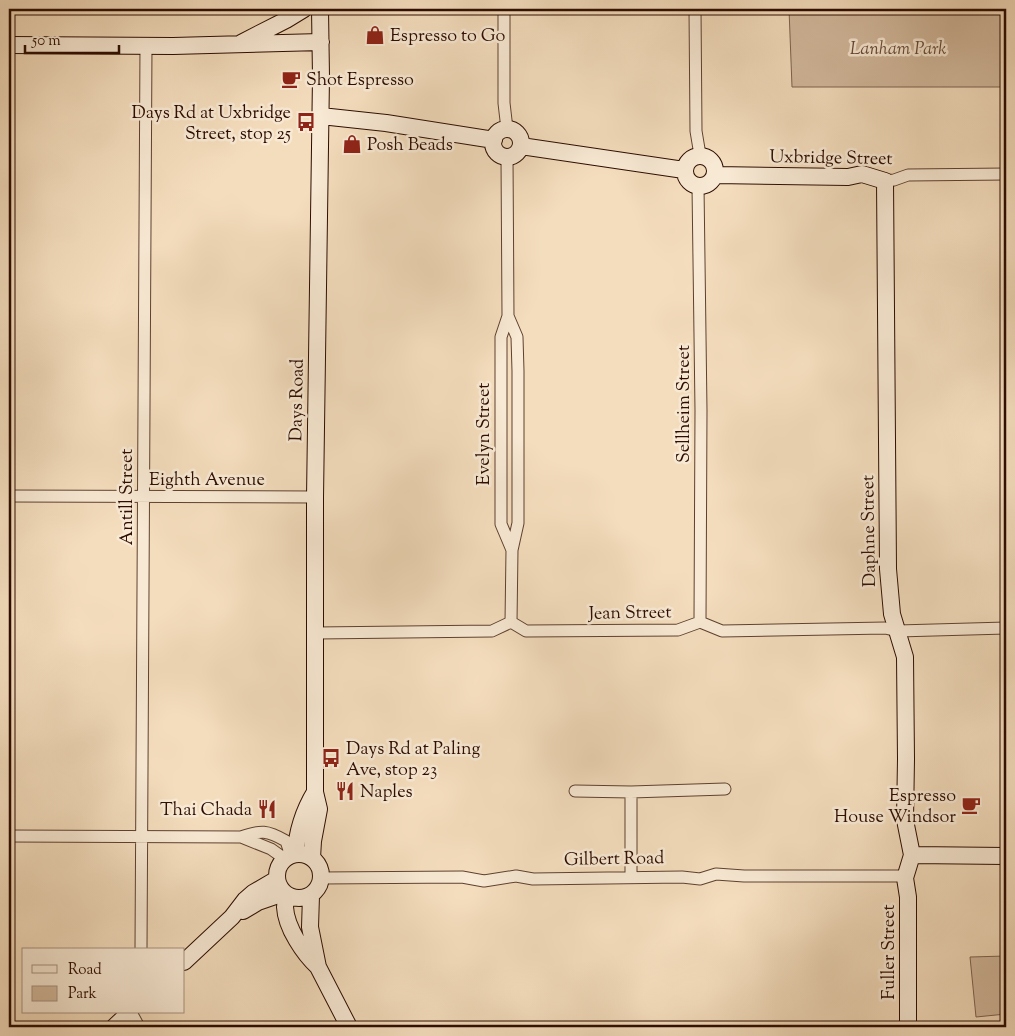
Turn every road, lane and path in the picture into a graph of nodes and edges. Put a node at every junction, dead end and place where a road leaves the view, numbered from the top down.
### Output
1 (304, 9) edge
2 (320, 9) edge
3 (504, 9) edge
4 (695, 9) edge
5 (320, 42) junction
6 (9, 45) edge
7 (146, 45) junction
8 (237, 45) junction
9 (321, 116) junction
10 (507, 129) junction
11 (494, 140) junction
12 (521, 146) junction
13 (700, 155) junction
14 (507, 157) junction
15 (684, 170) junction
16 (1006, 174) edge
17 (715, 175) junction
18 (884, 180) junction
19 (698, 186) junction
20 (508, 316) junction
21 (9, 496) edge
22 (144, 496) junction
23 (315, 497) junction
24 (512, 550) junction
25 (511, 622) junction
26 (700, 622) junction
27 (1006, 628) edge
28 (898, 631) junction
29 (316, 633) junction
30 (725, 789) dead end
31 (574, 791) dead end
32 (630, 792) junction
33 (9, 836) edge
34 (142, 836) junction
35 (241, 837) junction
36 (912, 855) junction
37 (1006, 856) edge
38 (296, 857) junction
39 (906, 876) junction
40 (632, 877) junction
41 (322, 878) junction
42 (283, 889) junction
43 (311, 896) junction
44 (141, 948) edge
45 (185, 961) edge
46 (318, 967) junction
47 (128, 1014) edge
48 (131, 1014) edge
49 (114, 1027) edge
50 (139, 1027) edge
51 (349, 1027) edge
52 (908, 1027) edge

1 - 8 street
2 - 5 street, Days Road
3 - 10 street
4 - 13 street
5 - 8 street
5 - 9 street, Days Road
6 - 7 street
7 - 8 street
7 - 22 street, Antill Street
9 - 11 street
9 - 23 street, Days Road
10 - 11 street
10 - 12 street
11 - 14 street
12 - 14 street
12 - 15 street
13 - 15 street
13 - 17 street
14 - 20 street, Evelyn Street
15 - 19 street
16 - 18 street, Uxbridge Street
17 - 18 street, Uxbridge Street
17 - 19 street
18 - 28 street, Daphne Street
19 - 26 street, Sellheim Street
20 - 24 street, Evelyn Street
20 - 24 street, Evelyn Street
21 - 22 street, Eighth Avenue
22 - 23 street, Eighth Avenue
22 - 34 street, Antill Street
23 - 29 street, Days Road
24 - 25 street, Evelyn Street
25 - 26 street, Jean Street
25 - 29 street
26 - 28 street
27 - 28 street
28 - 36 street, Daphne Street
29 - 38 street, Days Road
30 - 32 street
31 - 32 street
32 - 40 street
33 - 34 street
34 - 35 street
34 - 44 street, Antill Street
35 - 38 street
35 - 38 street
36 - 37 street
36 - 39 street, Daphne Street
38 - 41 street
38 - 42 street
39 - 40 street, Gilbert Road
39 - 52 street, Fuller Street
40 - 41 street, Gilbert Road
41 - 43 street
42 - 43 street
42 - 45 street
42 - 46 street
43 - 46 street
46 - 51 street
47 - 49 street
48 - 50 street

